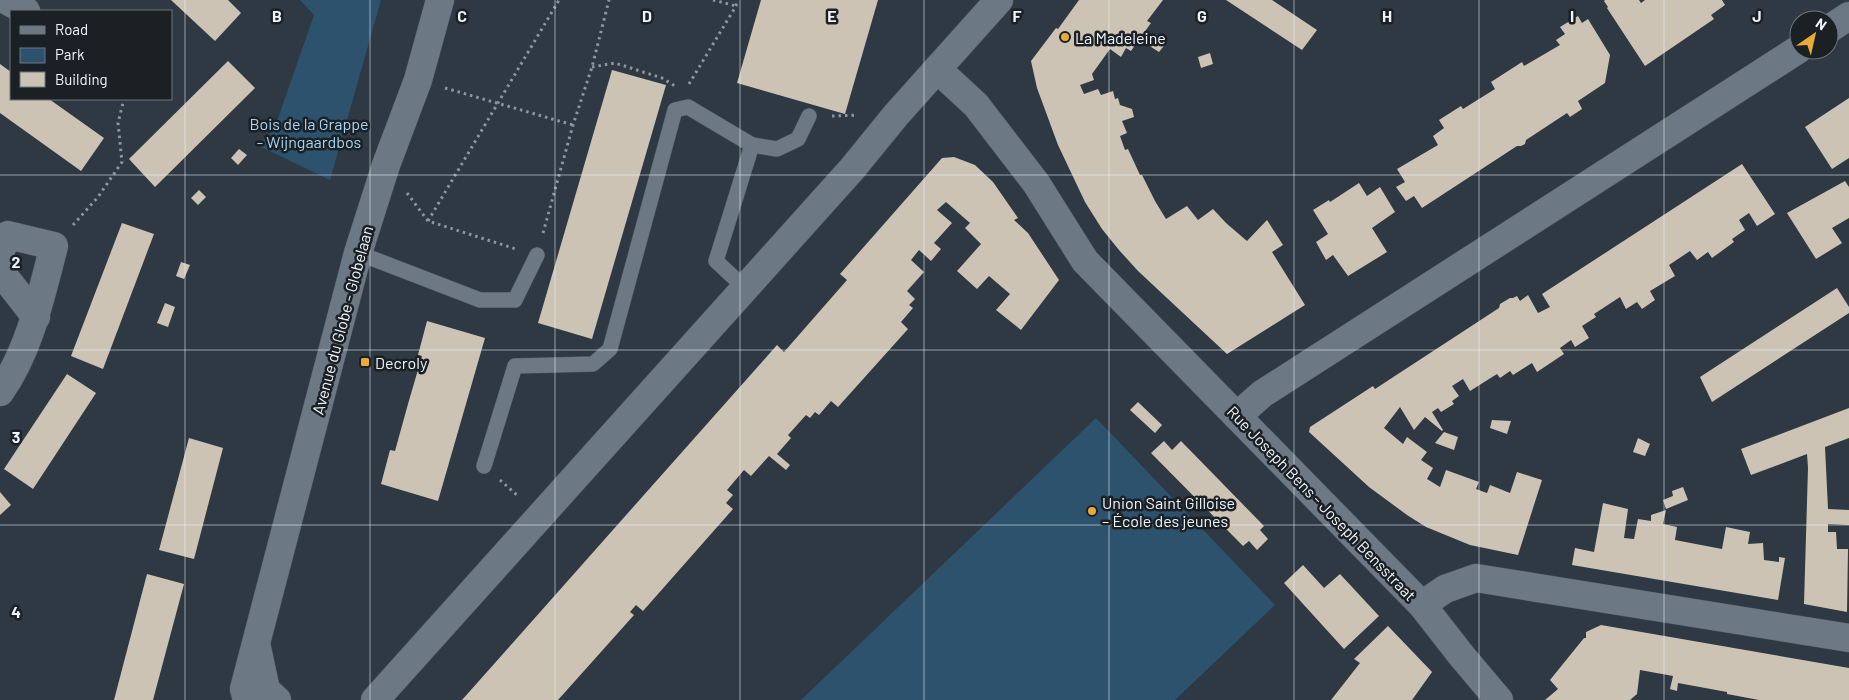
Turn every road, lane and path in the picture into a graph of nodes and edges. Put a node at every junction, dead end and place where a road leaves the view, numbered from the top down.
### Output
1 (6, 0) edge
2 (440, 0) edge
3 (559, 0) edge
4 (609, 0) edge
5 (713, 0) edge
6 (737, 0) edge
7 (999, 0) edge
8 (736, 6) junction
9 (24, 10) edge
10 (1789, 54) edge
11 (592, 67) junction
12 (937, 69) junction
13 (418, 80) junction
14 (677, 87) dead end
15 (685, 92) dead end
16 (124, 100) edge
17 (497, 103) junction
18 (896, 115) junction
19 (809, 116) joint
20 (573, 125) junction
21 (752, 144) junction
22 (386, 165) junction
23 (428, 221) junction
24 (54, 246) junction
25 (0, 252) edge
26 (358, 254) junction
27 (537, 256) junction
28 (0, 271) edge
29 (745, 288) junction
30 (36, 317) junction
31 (0, 392) edge
32 (1237, 416) junction
33 (484, 466) joint
34 (541, 516) junction
35 (1422, 605) junction
36 (1849, 638) edge
37 (256, 644) junction
38 (1494, 698) edge
39 (248, 700) edge
40 (277, 700) edge
41 (375, 700) edge

1 - 9 street
2 - 13 street, Avenue du Globe - Globelaan
3 - 17 path
4 - 11 path
5 - 8 path
6 - 8 path
7 - 12 street
8 - 15 path
10 - 32 street
11 - 14 path
11 - 20 path
12 - 18 street
12 - 32 street, Rue Joseph Bens - Joseph Bensstraat
13 - 17 path
13 - 22 street, Avenue du Globe - Globelaan
16 - 24 path
17 - 20 path
17 - 23 path
18 - 19 path
18 - 29 street
19 - 21 lane
20 - 27 path
21 - 29 lane
21 - 33 lane
22 - 23 path
22 - 26 street, Avenue du Globe - Globelaan
23 - 27 path
24 - 25 street
24 - 30 street
26 - 27 lane
26 - 37 street, Avenue du Globe - Globelaan
28 - 30 street
29 - 34 street
30 - 31 street
32 - 35 street, Rue Joseph Bens - Joseph Bensstraat
33 - 34 path
34 - 41 street
35 - 36 street, Rue Joseph Bens - Joseph Bensstraat
35 - 38 street
37 - 39 street, Avenue du Globe - Globelaan
37 - 40 street, Avenue du Globe - Globelaan

